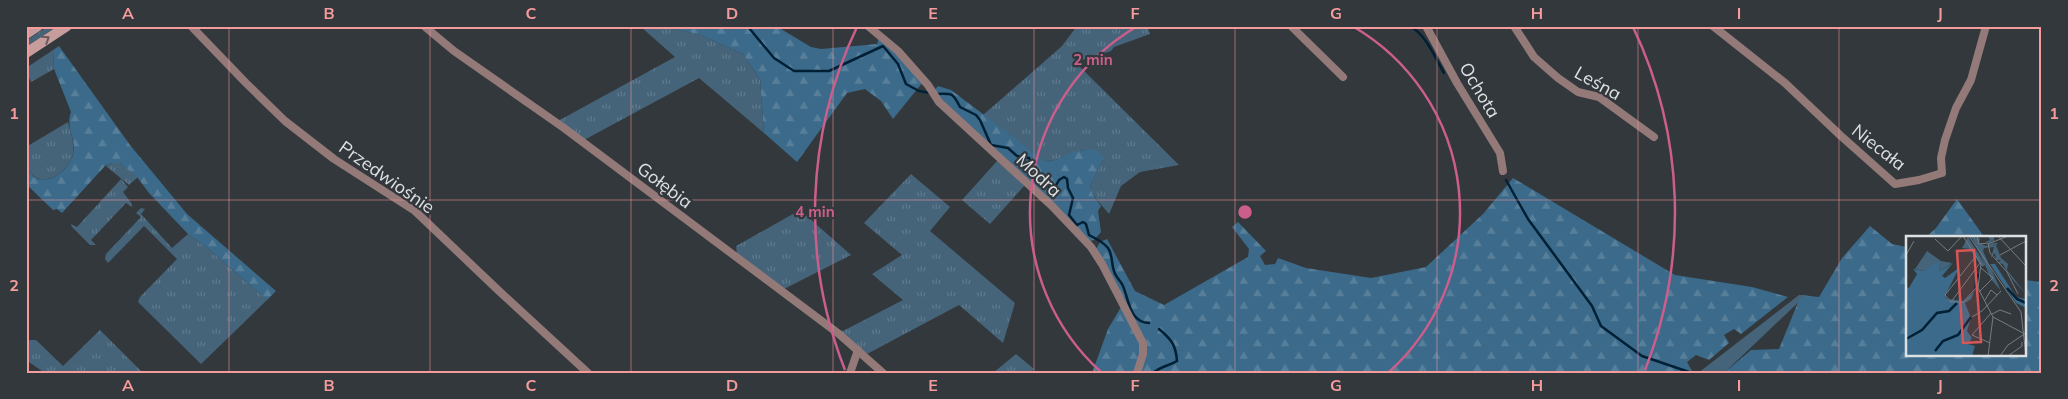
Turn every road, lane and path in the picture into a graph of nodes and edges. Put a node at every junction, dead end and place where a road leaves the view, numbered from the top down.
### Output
1 (38, 26) edge
2 (67, 26) edge
3 (191, 26) edge
4 (424, 26) edge
5 (868, 26) edge
6 (1291, 26) edge
7 (1426, 26) edge
8 (1514, 26) edge
9 (1713, 26) edge
10 (1986, 26) edge
11 (26, 34) edge
12 (26, 53) edge
13 (1343, 77) dead end
14 (1654, 137) dead end
15 (1503, 171) dead end
16 (858, 350) junction
17 (588, 373) edge
18 (850, 373) edge
19 (883, 373) edge
20 (1138, 373) edge

1 - 11 main road
12 -> 2 main road
3 - 17 street, Przedwiośnie
4 - 16 street, Gołębia
5 - 20 street, Modra
6 - 13 street
7 - 15 street, Ochota
8 - 14 street, Leśna
9 - 10 street, Niecała
16 - 18 street
16 - 19 street, Gołębia

